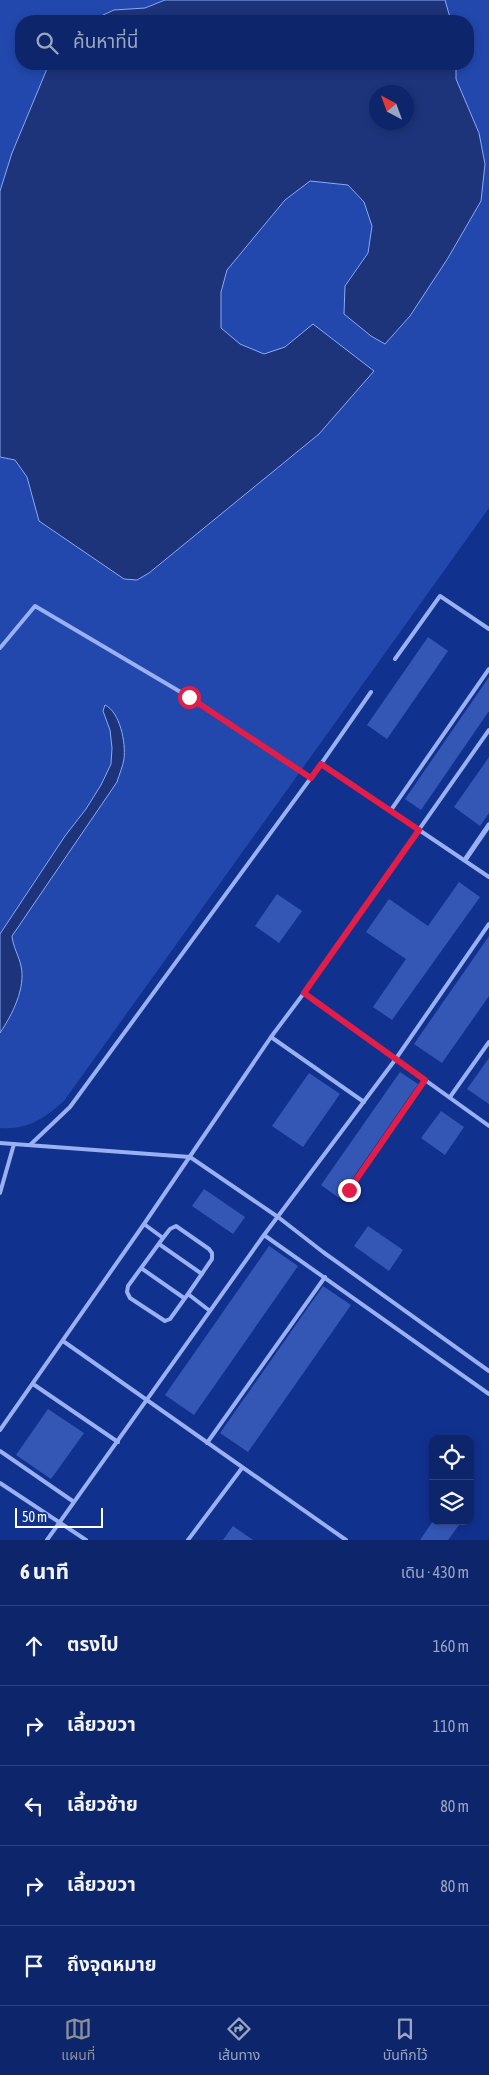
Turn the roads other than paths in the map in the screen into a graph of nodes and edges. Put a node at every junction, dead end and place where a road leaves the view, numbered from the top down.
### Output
1 (489, 629) edge
2 (0, 648) edge
3 (395, 659) dead end
4 (489, 669) edge
5 (371, 692) dead end
6 (489, 730) edge
7 (321, 764) junction
8 (311, 778) junction
9 (391, 810) junction
10 (489, 825) edge
11 (419, 830) junction
12 (464, 860) junction
13 (489, 877) edge
14 (489, 924) edge
15 (304, 993) junction
16 (271, 1037) junction
17 (489, 1042) edge
18 (396, 1060) junction
19 (425, 1080) junction
20 (450, 1097) junction
21 (364, 1102) junction
22 (489, 1126) edge
23 (0, 1143) edge
24 (14, 1144) junction
25 (30, 1145) junction
26 (190, 1157) junction
27 (349, 1190) dead end
28 (0, 1193) edge
29 (278, 1217) junction
30 (144, 1224) junction
31 (264, 1235) junction
32 (163, 1238) junction
33 (159, 1244) junction
34 (141, 1268) junction
35 (202, 1274) junction
36 (325, 1277) junction
37 (188, 1294) junction
38 (184, 1298) junction
39 (210, 1311) junction
40 (63, 1341) junction
41 (489, 1371) edge
42 (34, 1384) junction
43 (489, 1394) edge
44 (148, 1400) junction
45 (0, 1430) edge
46 (118, 1442) junction
47 (207, 1443) junction
48 (0, 1451) edge
49 (242, 1468) junction
50 (0, 1483) edge
51 (74, 1502) junction
52 (59, 1523) junction
53 (46, 1540) edge
54 (86, 1540) edge
55 (188, 1540) edge
56 (346, 1540) edge

1 - 3 lane
2 - 8 lane
4 - 9 lane
5 - 7 lane
6 - 11 lane
7 - 8 lane
7 - 9 lane
8 - 25 lane
9 - 11 lane
10 - 12 street
11 - 12 lane
11 - 15 lane
12 - 13 lane
14 - 18 lane
15 - 16 lane
15 - 18 lane
16 - 21 lane
16 - 26 lane
17 - 20 lane
18 - 19 lane
18 - 21 lane
19 - 20 lane
19 - 27 lane
20 - 22 lane
21 - 29 lane
23 - 24 lane
24 - 25 lane
24 - 28 lane
25 - 26 lane
26 - 29 lane
26 - 30 lane
29 - 31 lane
29 - 41 lane
30 - 32 lane
30 - 40 lane
31 - 36 lane
31 - 39 lane
32 - 33 lane
32 - 35 lane
33 - 34 lane
33 - 35 lane
34 - 38 lane
34 - 38 lane
35 - 37 lane
36 - 43 lane
36 - 47 lane
37 - 38 lane
37 - 39 lane
39 - 44 lane
40 - 42 lane
40 - 44 lane
42 - 45 lane
42 - 46 lane
44 - 46 lane
44 - 47 lane
46 - 51 lane
47 - 49 lane
48 - 51 lane
49 - 55 lane
49 - 56 lane
50 - 52 lane
51 - 52 lane
52 - 53 lane
52 - 54 lane

